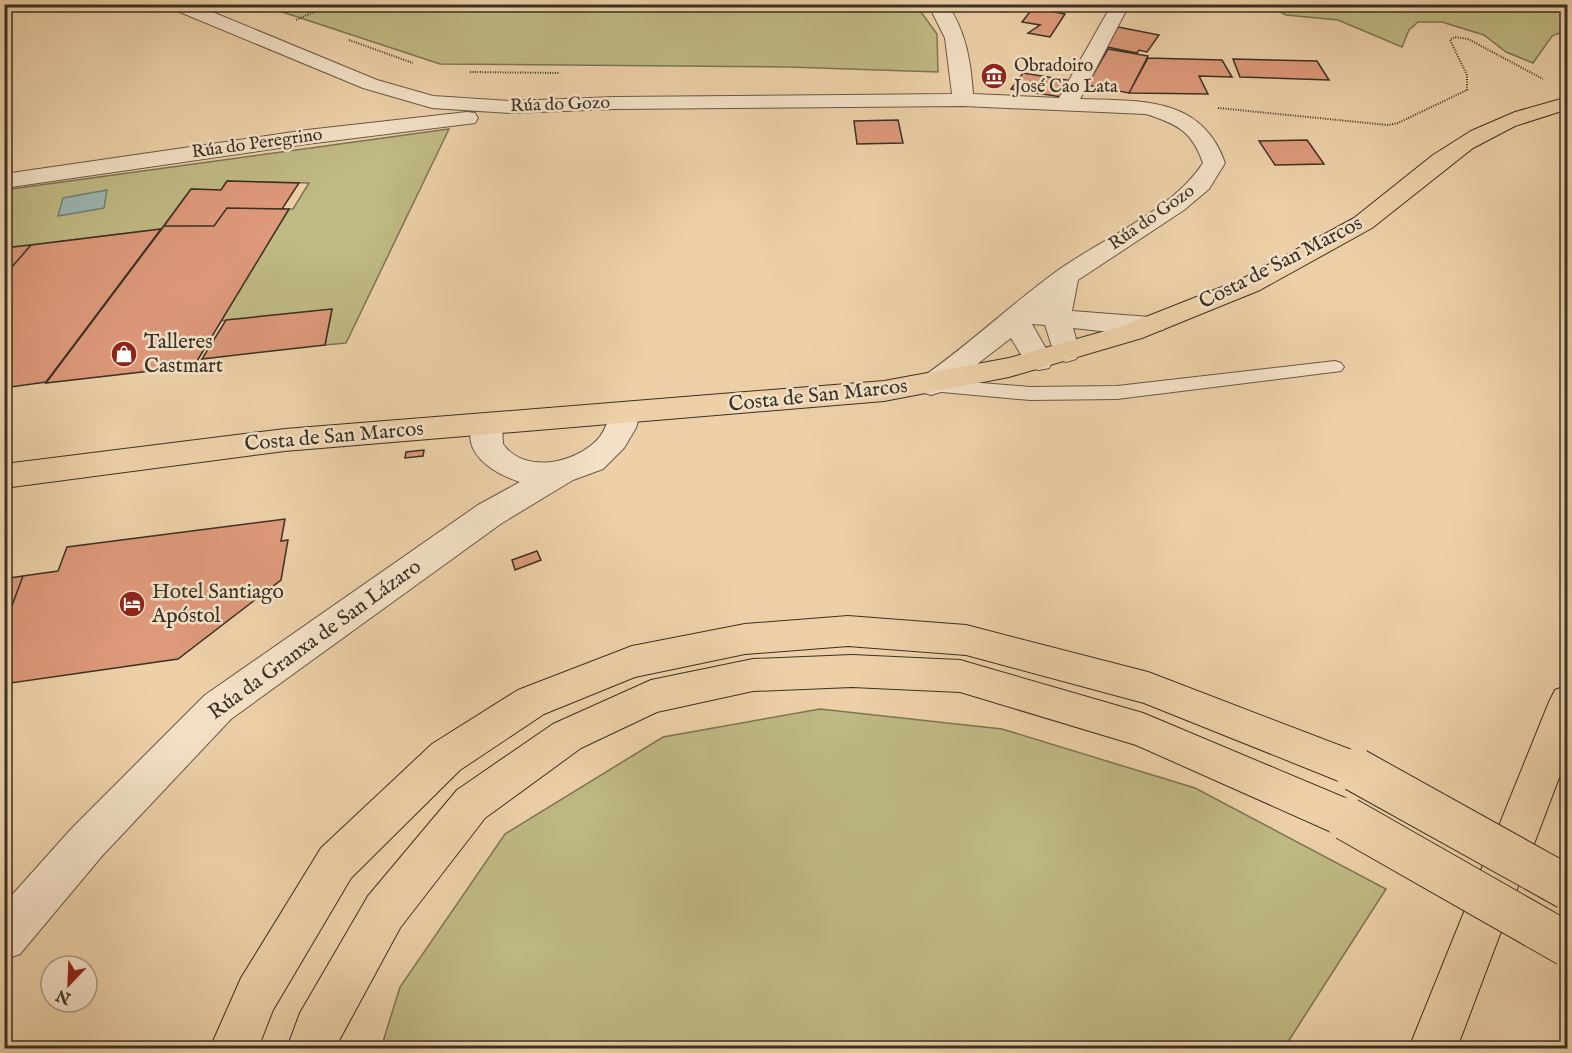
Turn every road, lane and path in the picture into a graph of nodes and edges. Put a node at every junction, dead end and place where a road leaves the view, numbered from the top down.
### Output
1 (176, 4) edge
2 (331, 4) edge
3 (936, 4) edge
4 (1119, 7) dead end
5 (302, 23) dead end
6 (341, 37) dead end
7 (415, 64) dead end
8 (465, 72) dead end
9 (568, 73) dead end
10 (1545, 79) dead end
11 (963, 100) junction
12 (1568, 103) edge
13 (1066, 105) junction
14 (510, 107) junction
15 (1217, 108) dead end
16 (4, 181) edge
17 (1066, 277) junction
18 (1057, 318) junction
19 (1017, 319) junction
20 (1153, 324) junction
21 (1052, 357) junction
22 (1335, 368) dead end
23 (931, 384) junction
24 (625, 413) junction
25 (487, 424) junction
26 (504, 465) junction
27 (562, 472) junction
28 (4, 476) edge
29 (490, 514) junction
30 (1568, 702) edge
31 (1568, 888) edge
32 (4, 938) edge
33 (1568, 945) edge
34 (234, 1048) edge
35 (311, 1048) edge
36 (1433, 1048) edge

1 - 14 street, Rúa do Gozo
2 - 5 path
3 - 11 street
4 - 13 street
6 - 7 path
8 - 9 path
10 - 15 path
11 - 13 street, Rúa do Gozo
11 - 14 street, Rúa do Gozo
12 - 20 main road, Costa de San Marcos
13 - 17 street, Rúa do Gozo
14 - 16 street, Rúa do Peregrino
17 - 18 street
17 - 19 street, Rúa do Gozo
18 - 19 street
18 - 20 street
18 - 21 street
19 - 21 street
19 - 23 street, Rúa do Gozo
20 - 21 main road, Costa de San Marcos
21 - 23 main road, Costa de San Marcos
22 - 23 lane
23 - 24 main road, Costa de San Marcos
24 - 25 main road, Costa de San Marcos
24 - 27 street, Rúa da Granxa de San Lázaro
25 - 26 street
25 - 28 main road, Costa de San Marcos
26 - 27 street, Rúa da Granxa de San Lázaro
26 - 29 street
27 - 29 street, Rúa da Granxa de San Lázaro
29 - 32 street, Rúa da Granxa de San Lázaro
30 - 36 main road
31 - 34 main road, bridge
33 - 35 main road, bridge

